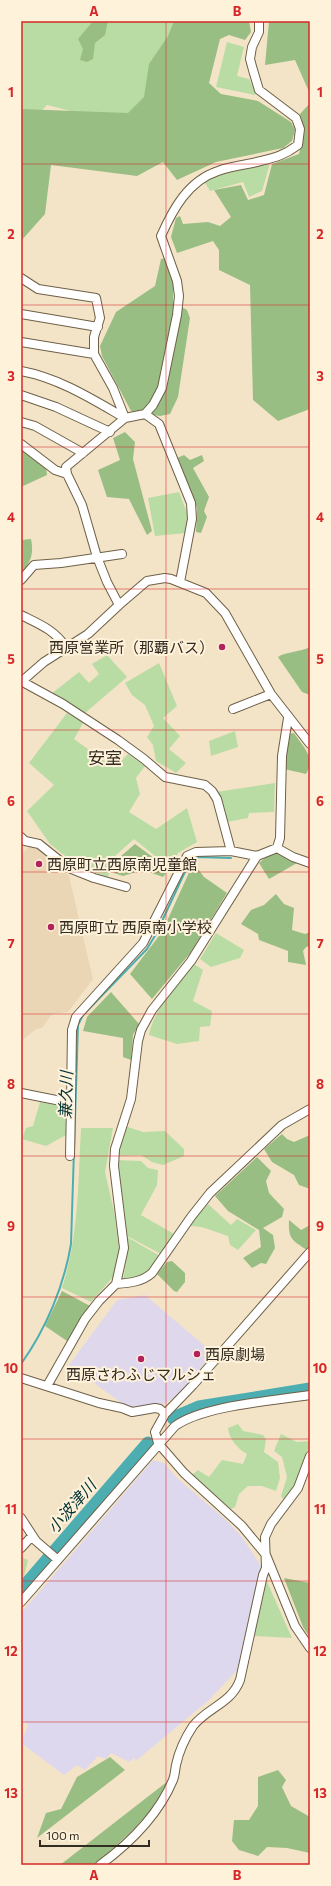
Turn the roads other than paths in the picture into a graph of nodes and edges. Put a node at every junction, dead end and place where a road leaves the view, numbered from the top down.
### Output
1 (259, 21) edge
2 (21, 278) edge
3 (21, 314) edge
4 (98, 327) junction
5 (21, 342) edge
6 (94, 354) junction
7 (21, 371) edge
8 (21, 394) edge
9 (145, 414) junction
10 (125, 418) junction
11 (21, 422) edge
12 (110, 432) junction
13 (21, 444) edge
14 (83, 453) junction
15 (67, 474) junction
16 (122, 554) dead end
17 (97, 557) junction
18 (21, 580) edge
19 (180, 582) junction
20 (119, 605) junction
21 (21, 615) edge
22 (67, 648) junction
23 (21, 681) edge
24 (271, 694) junction
25 (233, 709) dead end
26 (288, 718) junction
27 (310, 744) edge
28 (21, 837) edge
29 (277, 848) junction
30 (231, 851) junction
31 (257, 856) junction
32 (310, 863) edge
33 (126, 887) dead end
34 (21, 1093) edge
35 (71, 1103) junction
36 (310, 1108) edge
37 (70, 1156) dead end
38 (310, 1252) edge
39 (116, 1284) junction
40 (21, 1378) edge
41 (48, 1386) junction
42 (310, 1395) edge
43 (166, 1414) junction
44 (158, 1443) junction
45 (310, 1456) edge
46 (21, 1518) edge
47 (34, 1538) junction
48 (21, 1548) edge
49 (266, 1555) junction
50 (56, 1558) junction
51 (21, 1602) edge
52 (310, 1648) edge
53 (100, 1865) edge

1 - 9 street
2 - 4 street
3 - 4 street
4 - 6 street
5 - 6 street
6 - 10 street
7 - 10 street
8 - 12 street
9 - 10 street
9 - 19 street
10 - 12 street
11 - 14 street
12 - 14 street
13 - 15 street
14 - 15 street
15 - 17 street
16 - 17 street
17 - 18 street
17 - 20 street
19 - 20 street
19 - 24 street
20 - 22 street
21 - 22 street
22 - 23 street
23 - 30 street
24 - 25 street
24 - 26 street
26 - 27 street
26 - 29 street
28 - 33 street
29 - 31 street
29 - 32 street
30 - 31 street
30 - 35 street
31 - 39 street
34 - 35 street
35 - 37 street
36 - 39 street
38 - 43 street
39 - 41 street
40 - 41 street
41 - 43 street
42 - 44 street
43 - 44 street
44 - 49 street
44 - 50 street
45 - 49 street
46 - 47 street
47 - 48 street
47 - 50 street
49 - 52 street
49 - 53 street
50 - 51 street

